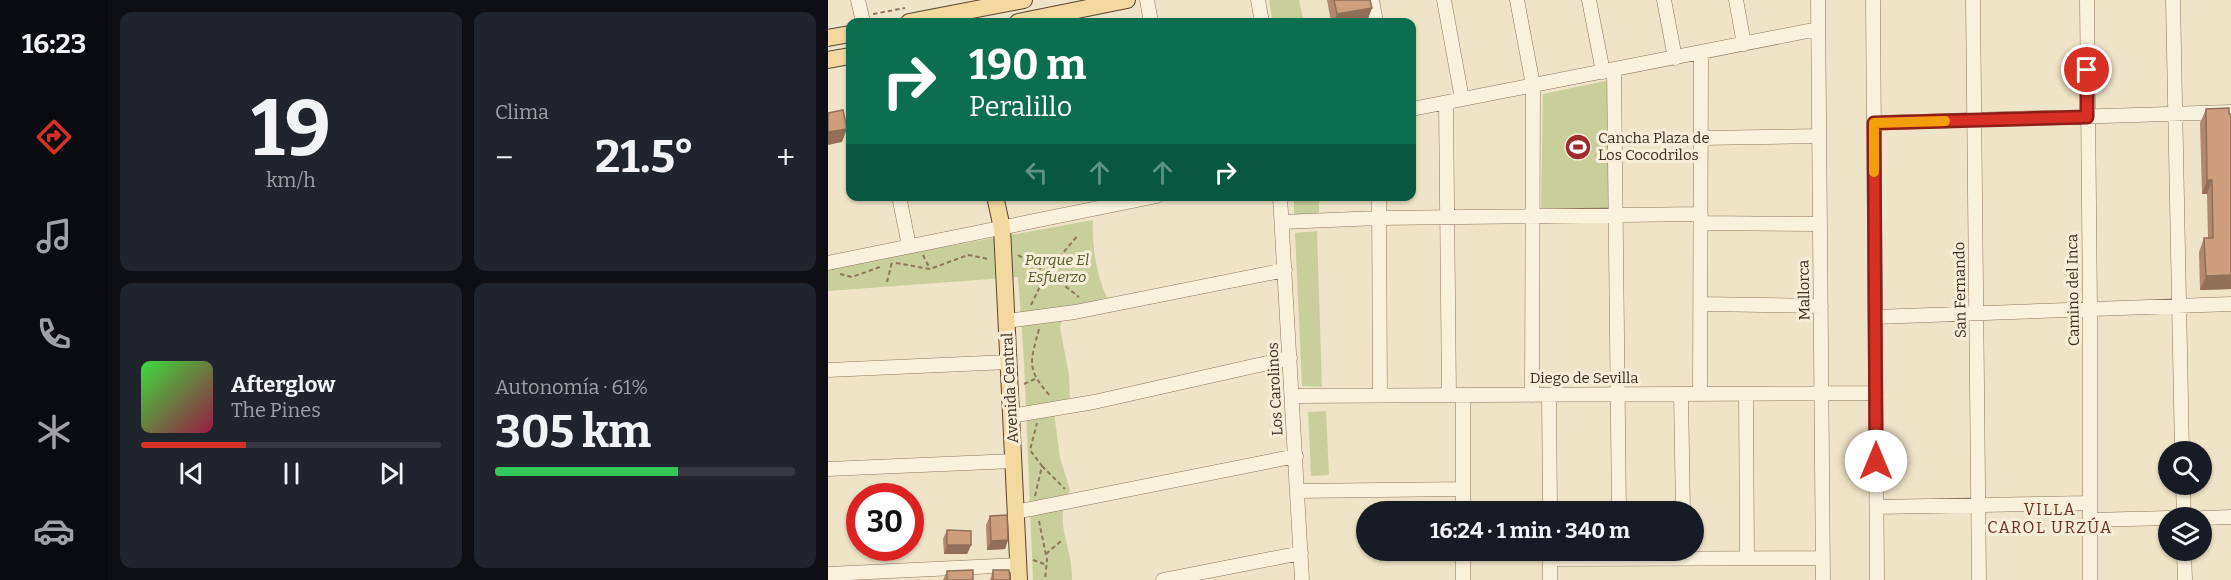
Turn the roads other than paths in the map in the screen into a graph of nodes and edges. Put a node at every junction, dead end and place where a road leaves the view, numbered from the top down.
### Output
1 (858, 0) edge
2 (1024, 0) edge
3 (1127, 0) edge
4 (1147, 0) edge
5 (1258, 0) edge
6 (1372, 0) edge
7 (1443, 0) edge
8 (1517, 0) edge
9 (1590, 0) edge
10 (1664, 0) edge
11 (1736, 0) edge
12 (1818, 0) edge
13 (1873, 0) edge
14 (1973, 0) edge
15 (2087, 0) edge
16 (2173, 0) edge
17 (908, 15) edge
18 (968, 16) edge
19 (862, 18) edge
20 (1060, 18) edge
21 (1150, 18) edge
22 (1261, 18) edge
23 (1375, 18) edge
24 (1818, 29) junction
25 (846, 35) edge
26 (828, 38) edge
27 (1744, 44) junction
28 (1701, 52) junction
29 (846, 57) edge
30 (1675, 58) junction
31 (828, 60) edge
32 (1609, 71) junction
33 (1533, 86) junction
34 (1462, 99) junction
35 (1446, 103) junction
36 (1416, 108) edge
37 (2231, 112) edge
38 (2175, 114) junction
39 (2087, 117) junction
40 (1974, 120) junction
41 (1874, 123) junction
42 (1819, 136) junction
43 (1701, 138) junction
44 (899, 201) edge
45 (996, 201) edge
46 (1111, 201) edge
47 (1280, 201) edge
48 (1379, 201) edge
49 (1092, 203) edge
50 (1616, 215) junction
51 (1533, 216) junction
52 (1447, 217) junction
53 (1379, 218) junction
54 (1701, 218) junction
55 (1282, 222) junction
56 (1820, 224) junction
57 (1002, 228) junction
58 (909, 246) junction
59 (830, 268) edge
60 (1285, 270) junction
61 (1701, 304) junction
62 (2231, 304) edge
63 (1821, 306) junction
64 (2179, 306) junction
65 (2090, 309) junction
66 (1976, 313) junction
67 (1875, 317) junction
68 (1006, 321) junction
69 (1290, 358) junction
70 (1009, 362) junction
71 (828, 370) edge
72 (1821, 393) junction
73 (1876, 393) junction
74 (1618, 394) junction
75 (1681, 394) junction
76 (1700, 394) junction
77 (1746, 394) junction
78 (1456, 395) junction
79 (1532, 395) junction
80 (1549, 395) junction
81 (1292, 396) junction
82 (1380, 396) junction
83 (1011, 416) junction
84 (2182, 441) edge
85 (1296, 456) junction
86 (1014, 461) junction
87 (828, 470) edge
88 (1463, 489) junction
89 (1298, 491) junction
90 (1463, 501) edge
91 (1550, 501) edge
92 (1619, 501) edge
93 (1683, 501) edge
94 (2090, 503) junction
95 (1978, 505) junction
96 (1877, 507) junction
97 (1030, 509) junction
98 (2231, 517) edge
99 (2158, 518) edge
100 (2212, 518) edge
101 (2090, 520) junction
102 (1301, 553) junction
103 (1704, 556) edge
104 (1747, 558) junction
105 (1823, 558) junction
106 (1463, 561) edge
107 (1550, 561) edge
108 (2184, 561) edge
109 (1019, 573) edge
110 (828, 574) edge
111 (1165, 580) edge
112 (1302, 580) edge
113 (1463, 580) edge
114 (1551, 580) edge
115 (1823, 580) edge
116 (1877, 580) edge
117 (1979, 580) edge
118 (2090, 580) edge
119 (2185, 580) edge

1 - 19 street
2 - 18 main road
3 - 20 main road
4 - 21 street
5 - 22 street
6 - 23 street
7 - 34 street
8 - 33 street
9 - 32 street
10 - 30 street
11 - 27 street
12 - 24 street, Mallorca
13 - 41 street
14 - 40 street, San Fernando
15 - 39 street, Camino del Inca
16 - 38 street
17 - 18 main road
24 - 27 street
24 - 42 street, Mallorca
25 - 26 main road
27 - 28 street
28 - 30 street
28 - 43 street
29 - 31 main road
30 - 32 street
32 - 33 street
32 - 50 street
33 - 34 street
33 - 51 street
34 - 35 street
35 - 36 street
35 - 52 street
37 - 38 street
38 - 39 street
38 - 64 street
39 - 40 street
39 - 65 street, Camino del Inca
40 - 41 street
40 - 66 street, San Fernando
41 - 67 street
42 - 43 street
42 - 56 street, Mallorca
43 - 54 street
44 - 58 street
45 - 57 main road, Avenida Central
46 - 49 street
47 - 55 street, Los Carolinos
48 - 53 street
49 - 57 street
50 - 51 street
50 - 54 street
50 - 74 street
51 - 52 street
51 - 79 street
52 - 53 street
52 - 78 street
53 - 55 street
53 - 82 street
54 - 56 street
54 - 61 street
55 - 60 street, Los Carolinos
56 - 63 street, Mallorca
57 - 58 street
57 - 68 main road, Avenida Central
58 - 59 street
60 - 68 street
60 - 69 street, Los Carolinos
61 - 63 street
61 - 76 street
62 - 64 street
63 - 72 street, Mallorca
64 - 65 street
64 - 84 street
65 - 66 street
65 - 94 street, Camino del Inca
66 - 67 street
66 - 95 street, San Fernando
67 - 73 street
68 - 70 main road, Avenida Central
69 - 81 street, Los Carolinos
69 - 83 street
70 - 71 street
70 - 83 main road, Avenida Central
72 - 73 street, Diego de Sevilla
72 - 77 street, Diego de Sevilla
72 - 105 street, Mallorca
73 - 96 street
74 - 75 street, Diego de Sevilla
74 - 80 street, Diego de Sevilla
74 - 92 street
75 - 76 street, Diego de Sevilla
75 - 93 street
76 - 77 street, Diego de Sevilla
77 - 104 street
78 - 79 street, Diego de Sevilla
78 - 82 street, Diego de Sevilla
78 - 88 street
79 - 80 street, Diego de Sevilla
80 - 91 street
81 - 82 street, Diego de Sevilla
81 - 85 street, Los Carolinos
83 - 86 main road, Avenida Central
85 - 89 street, Los Carolinos
85 - 97 street
86 - 87 street
86 - 97 main road, Avenida Central
88 - 89 street
88 - 90 street
89 - 102 street, Los Carolinos
94 - 95 street
94 - 101 street, Camino del Inca
95 - 96 street
95 - 117 street, San Fernando
96 - 116 street
97 - 109 main road, Avenida Central
98 - 100 street
99 - 101 street
101 - 118 street, Camino del Inca
102 - 111 street
102 - 112 street, Los Carolinos
103 - 104 street
104 - 105 street
105 - 115 street, Mallorca
106 - 113 street
107 - 114 street
108 - 119 street
109 - 110 street

